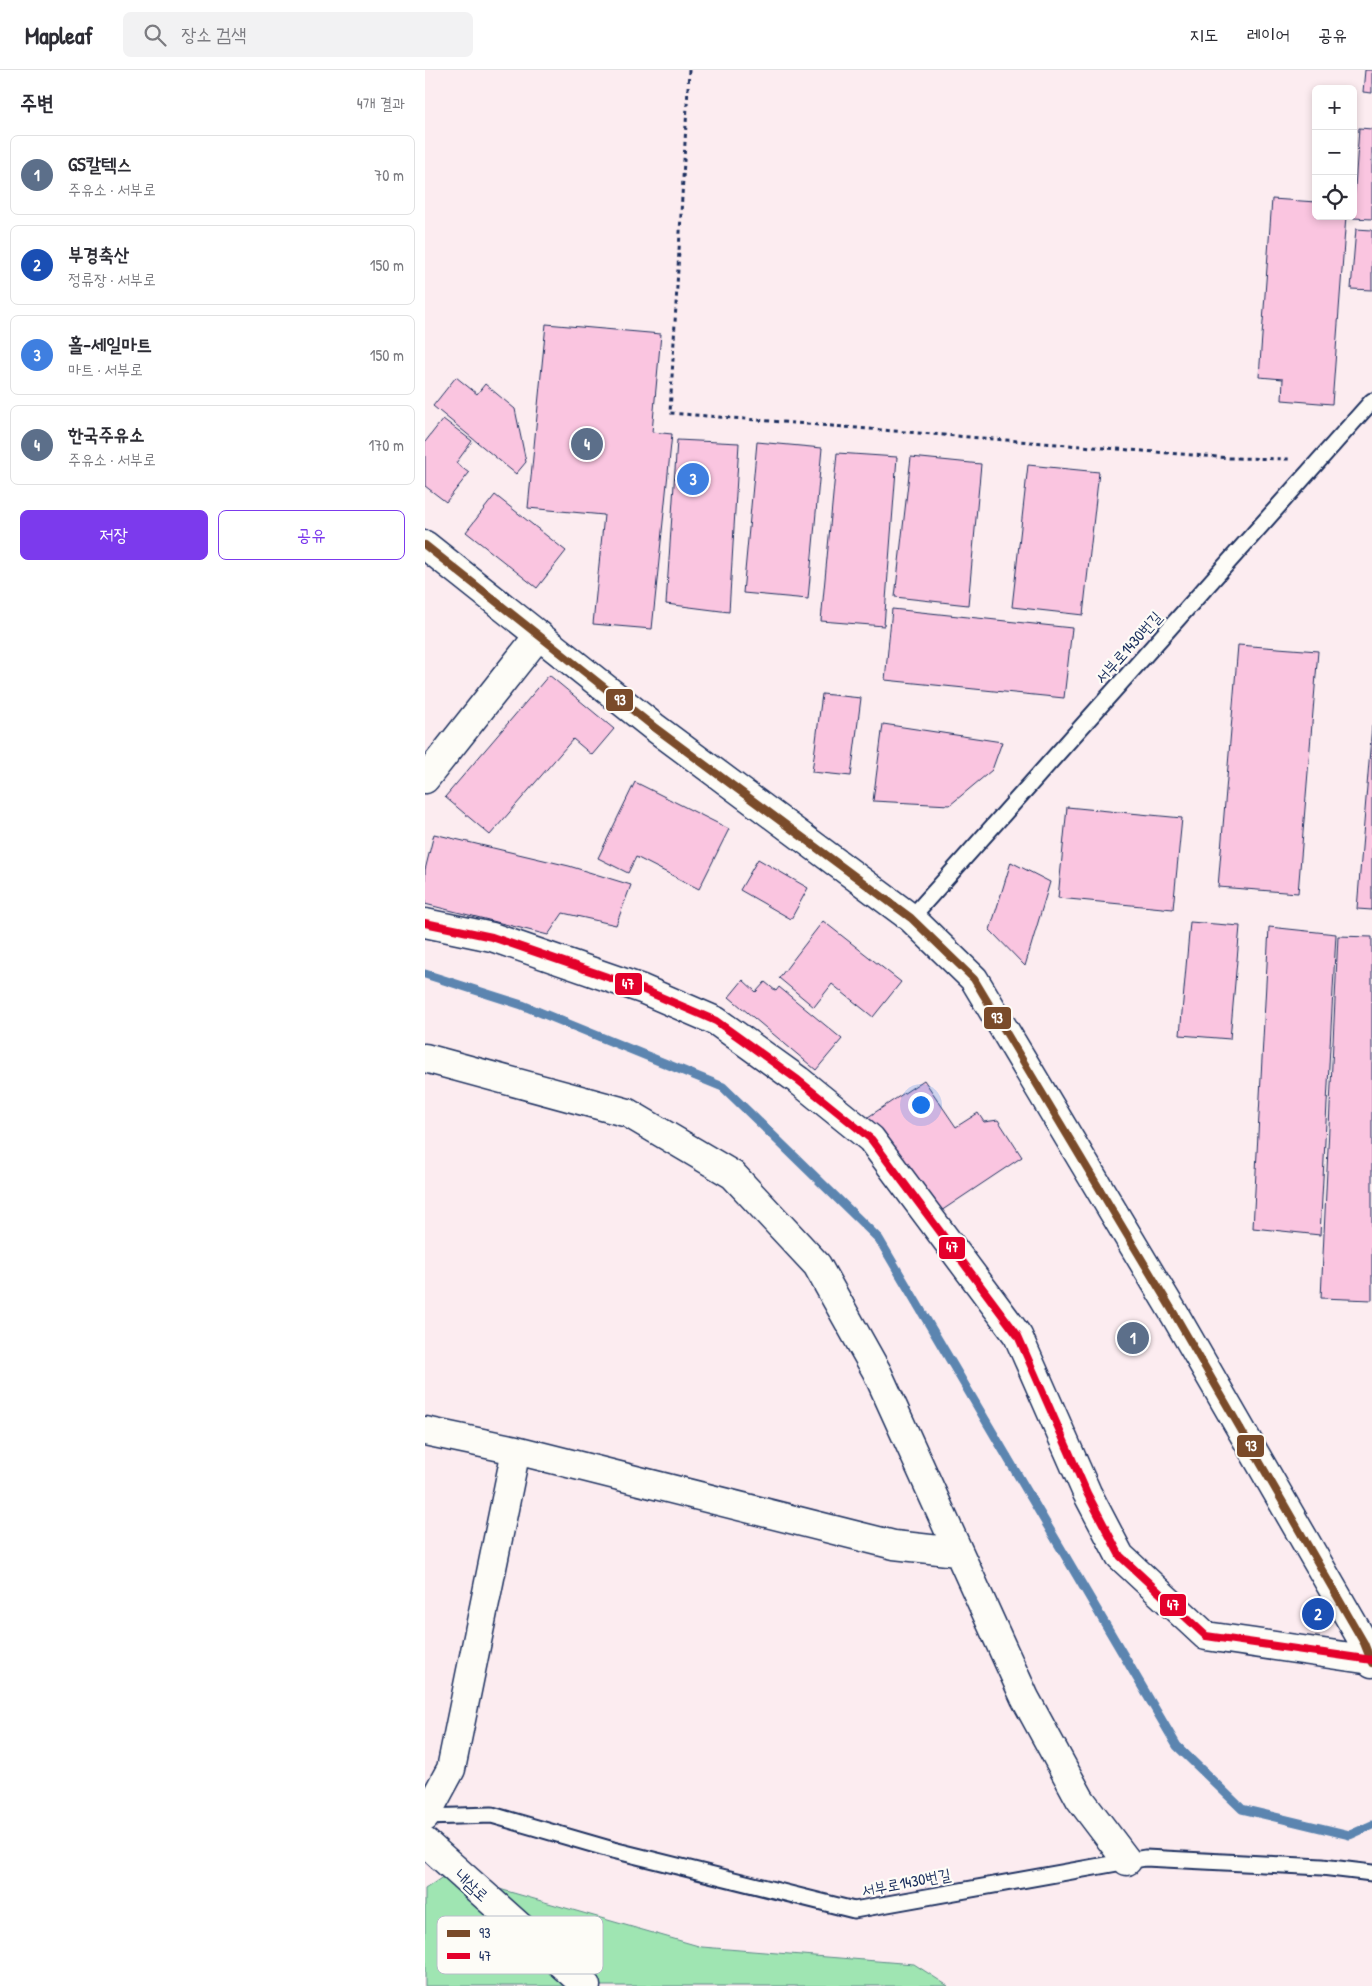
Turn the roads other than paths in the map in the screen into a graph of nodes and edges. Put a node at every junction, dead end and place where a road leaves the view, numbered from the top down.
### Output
1 (1372, 401) edge
2 (425, 545) edge
3 (539, 635) junction
4 (425, 779) edge
5 (911, 918) junction
6 (425, 923) edge
7 (425, 1058) edge
8 (425, 1432) edge
9 (516, 1450) junction
10 (957, 1552) junction
11 (1372, 1661) edge
12 (425, 1817) edge
13 (425, 1842) edge
14 (1127, 1861) junction
15 (1372, 1873) edge
16 (508, 1916) edge
17 (573, 1974) edge
18 (586, 1986) edge

1 - 5 lane, 서부로1430번길
2 - 3 street
3 - 4 street
3 - 5 street
5 - 11 street
6 - 11 street
7 - 10 street
8 - 9 street
9 - 10 street
9 - 12 street
10 - 14 street
12 - 14 lane, 서부로1430번길
13 - 16 street, 내삼로
14 - 15 lane, 서부로1430번길
17 - 18 street, 내삼로

